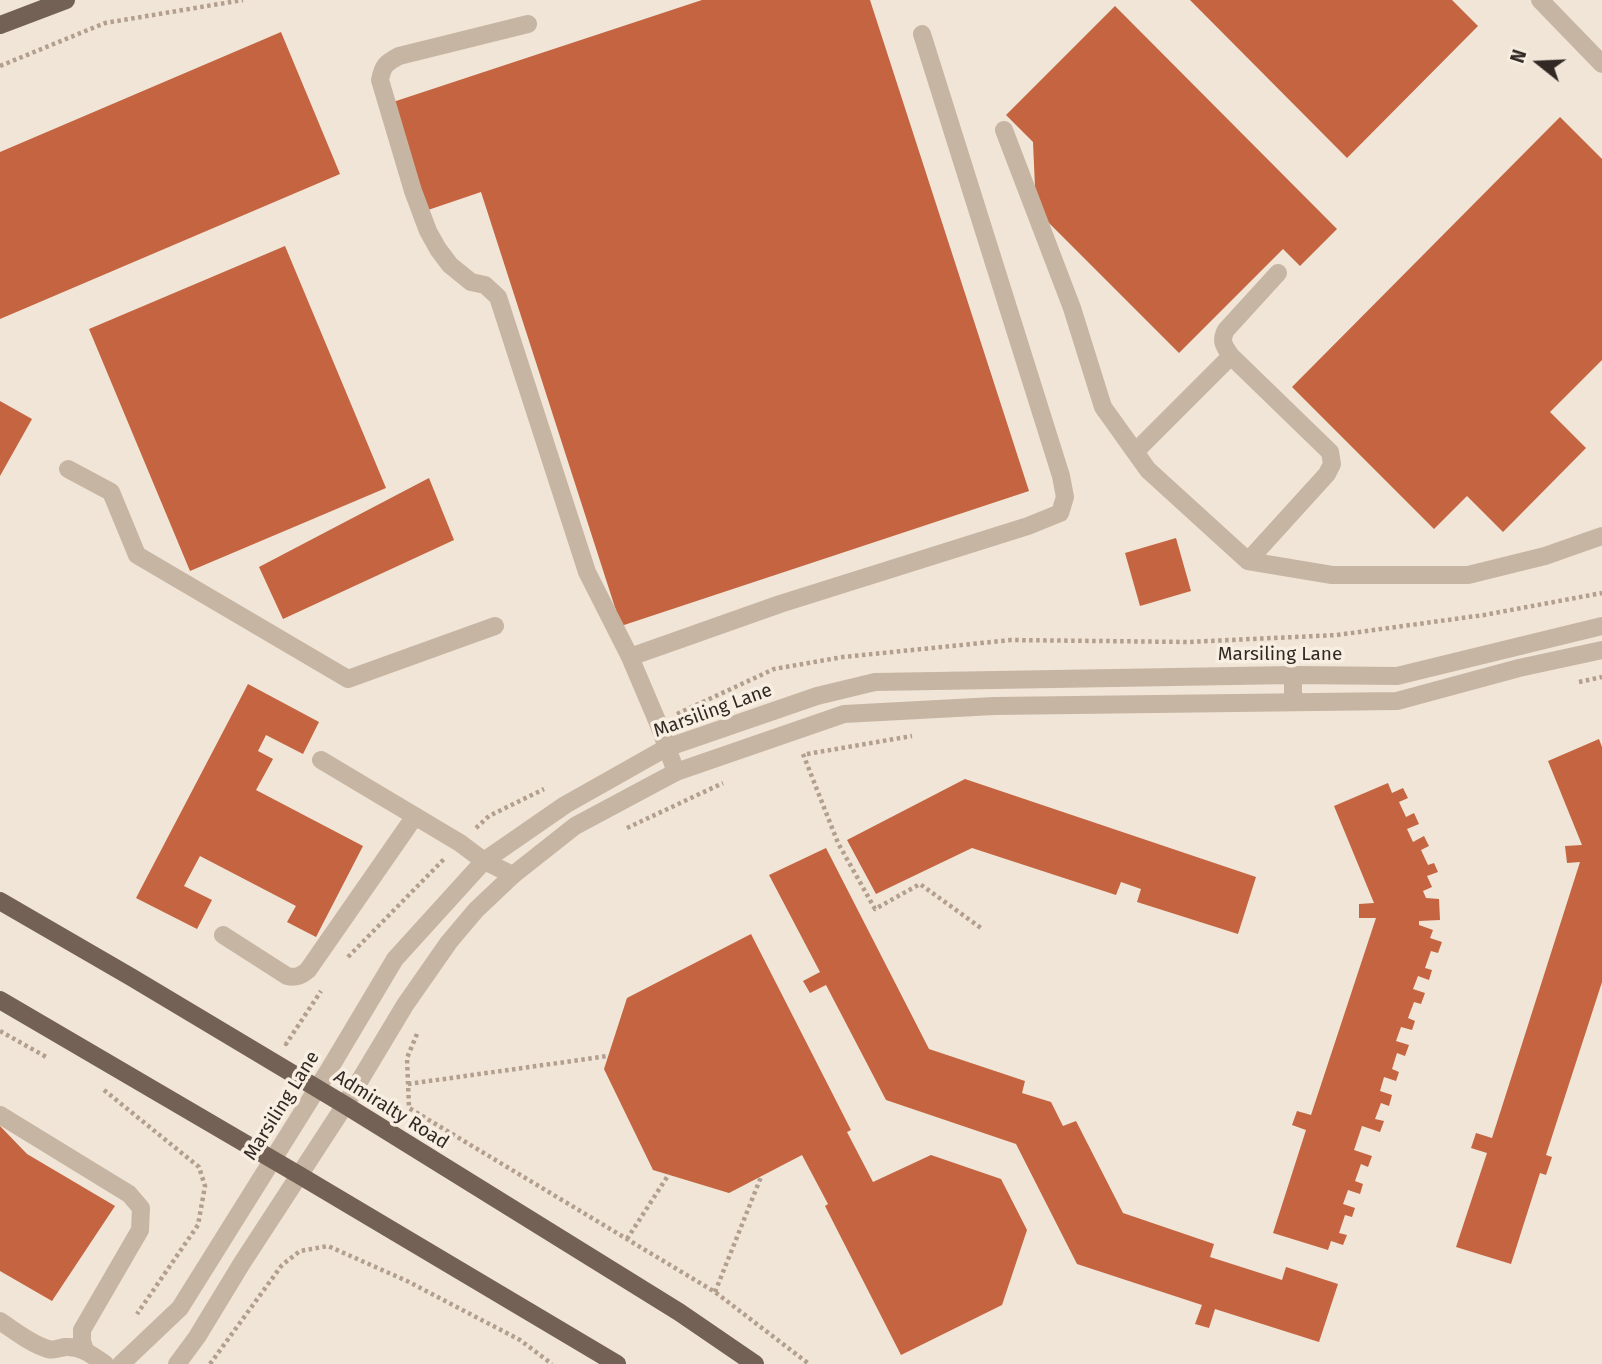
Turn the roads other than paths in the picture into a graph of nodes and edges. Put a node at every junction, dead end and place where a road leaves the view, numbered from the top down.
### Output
1 (65, 0) edge
2 (1540, 0) edge
3 (528, 24) dead end
4 (0, 25) edge
5 (922, 34) dead end
6 (1601, 60) edge
7 (1003, 130) dead end
8 (1278, 273) dead end
9 (1231, 356) junction
10 (1135, 452) junction
11 (68, 469) dead end
12 (1602, 536) edge
13 (1248, 561) junction
14 (495, 626) dead end
15 (1602, 626) edge
16 (1602, 650) edge
17 (630, 657) junction
18 (1293, 675) junction
19 (992, 679) junction
20 (1293, 701) junction
21 (994, 706) junction
22 (666, 748) junction
23 (321, 760) dead end
24 (676, 772) junction
25 (415, 816) junction
26 (484, 861) junction
27 (513, 875) junction
28 (0, 901) edge
29 (223, 935) dead end
30 (0, 1000) edge
31 (317, 1089) junction
32 (345, 1105) junction
33 (0, 1115) edge
34 (274, 1160) junction
35 (299, 1175) junction
36 (0, 1321) edge
37 (85, 1350) junction
38 (105, 1364) edge
39 (121, 1364) edge
40 (177, 1364) edge
41 (617, 1364) edge
42 (755, 1364) edge

1 - 4 main road
2 - 6 street
3 - 17 street
5 - 17 street
7 - 10 street
8 - 9 street
9 - 10 street
9 - 13 street
10 - 13 street
11 - 14 street
12 - 13 street
15 - 18 street, Marsiling Lane
16 - 20 street
17 - 22 street
18 - 19 street, Marsiling Lane
18 - 20 street
19 - 21 street
19 - 22 street, Marsiling Lane
20 - 21 street
21 - 24 street
22 - 24 street
22 - 26 street, Marsiling Lane
23 - 25 street
24 - 27 street
25 - 26 street
25 - 29 street
26 - 27 street
26 - 31 street, Marsiling Lane
27 - 32 street
28 - 31 main road, Admiralty Road
30 - 34 main road
31 - 32 main road, Admiralty Road
31 - 34 street, Marsiling Lane
32 - 35 street
32 - 42 main road, Admiralty Road
33 - 37 street
34 - 35 main road
34 - 39 street, Marsiling Lane
35 - 40 street
35 - 41 main road
36 - 37 street
37 - 38 street

